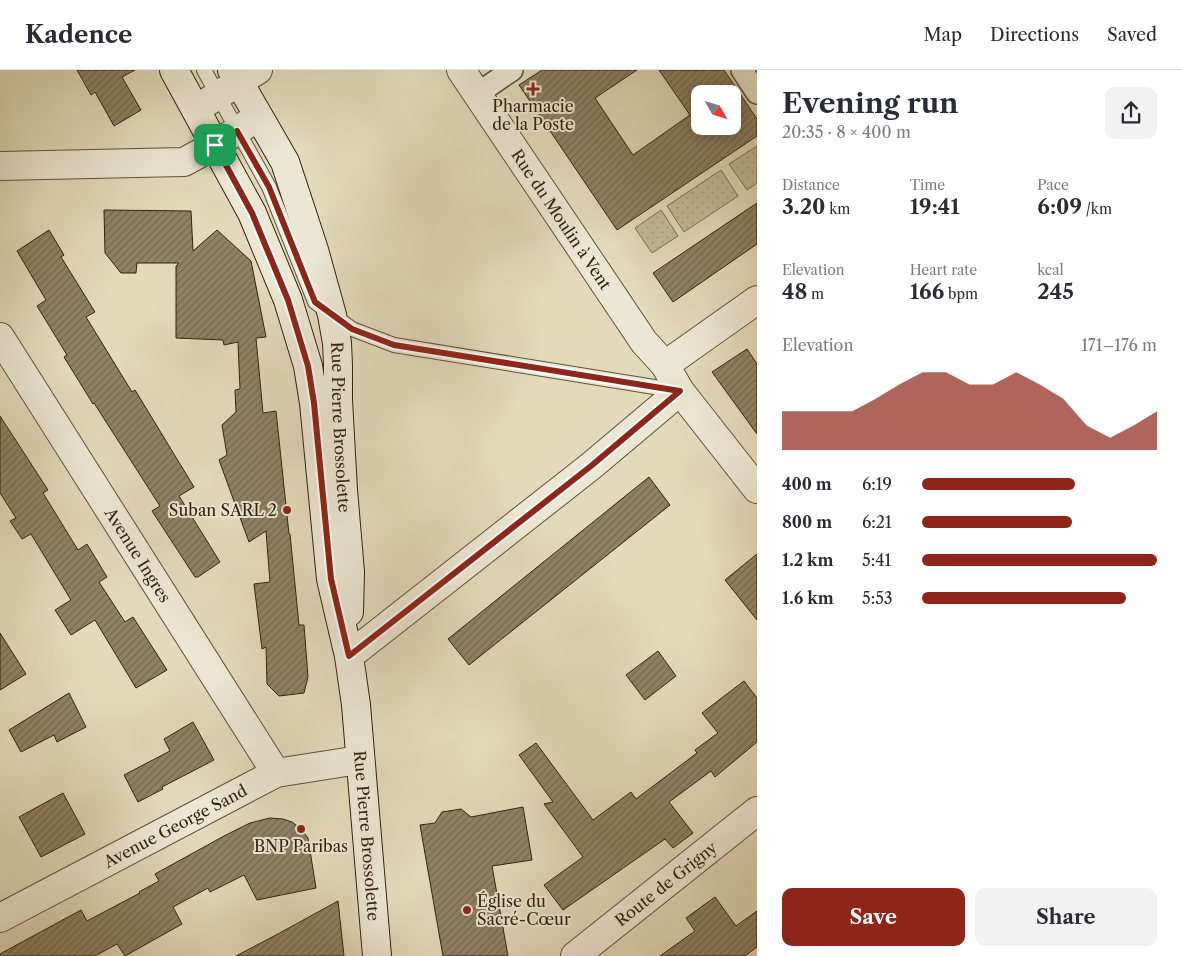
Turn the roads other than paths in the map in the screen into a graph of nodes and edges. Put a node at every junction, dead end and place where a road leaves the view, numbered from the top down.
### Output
1 (174, 70) edge
2 (204, 70) edge
3 (461, 70) edge
4 (512, 70) edge
5 (742, 70) edge
6 (228, 85) edge
7 (757, 93) edge
8 (477, 94) junction
9 (237, 131) junction
10 (0, 166) edge
11 (757, 300) edge
12 (332, 315) junction
13 (0, 337) edge
14 (665, 365) junction
15 (680, 391) junction
16 (757, 489) edge
17 (349, 656) junction
18 (359, 760) junction
19 (276, 773) junction
20 (757, 811) edge
21 (0, 917) edge
22 (377, 956) edge
23 (574, 956) edge

1 - 6 street, Rue Pierre Brossolette
2 - 6 lane
3 - 8 street, Rue du Moulin à Vent
4 - 8 street
5 - 7 street
6 - 9 street, Rue Pierre Brossolette
6 - 9 street, Rue Pierre Brossolette
8 - 14 street, Rue du Moulin à Vent
9 - 10 street
9 - 12 street, Rue Pierre Brossolette
9 - 17 street, Rue Pierre Brossolette
11 - 14 street
12 - 15 lane
12 - 17 street, Rue Pierre Brossolette
13 - 19 street, Avenue Ingres
14 - 15 street, Rue du Moulin à Vent
15 - 16 street, Rue du Moulin à Vent
15 - 17 street
17 - 18 street, Rue Pierre Brossolette
18 - 19 street, Avenue George Sand
18 - 22 street, Rue Pierre Brossolette
19 - 21 street, Avenue George Sand
20 - 23 street, Route de Grigny

